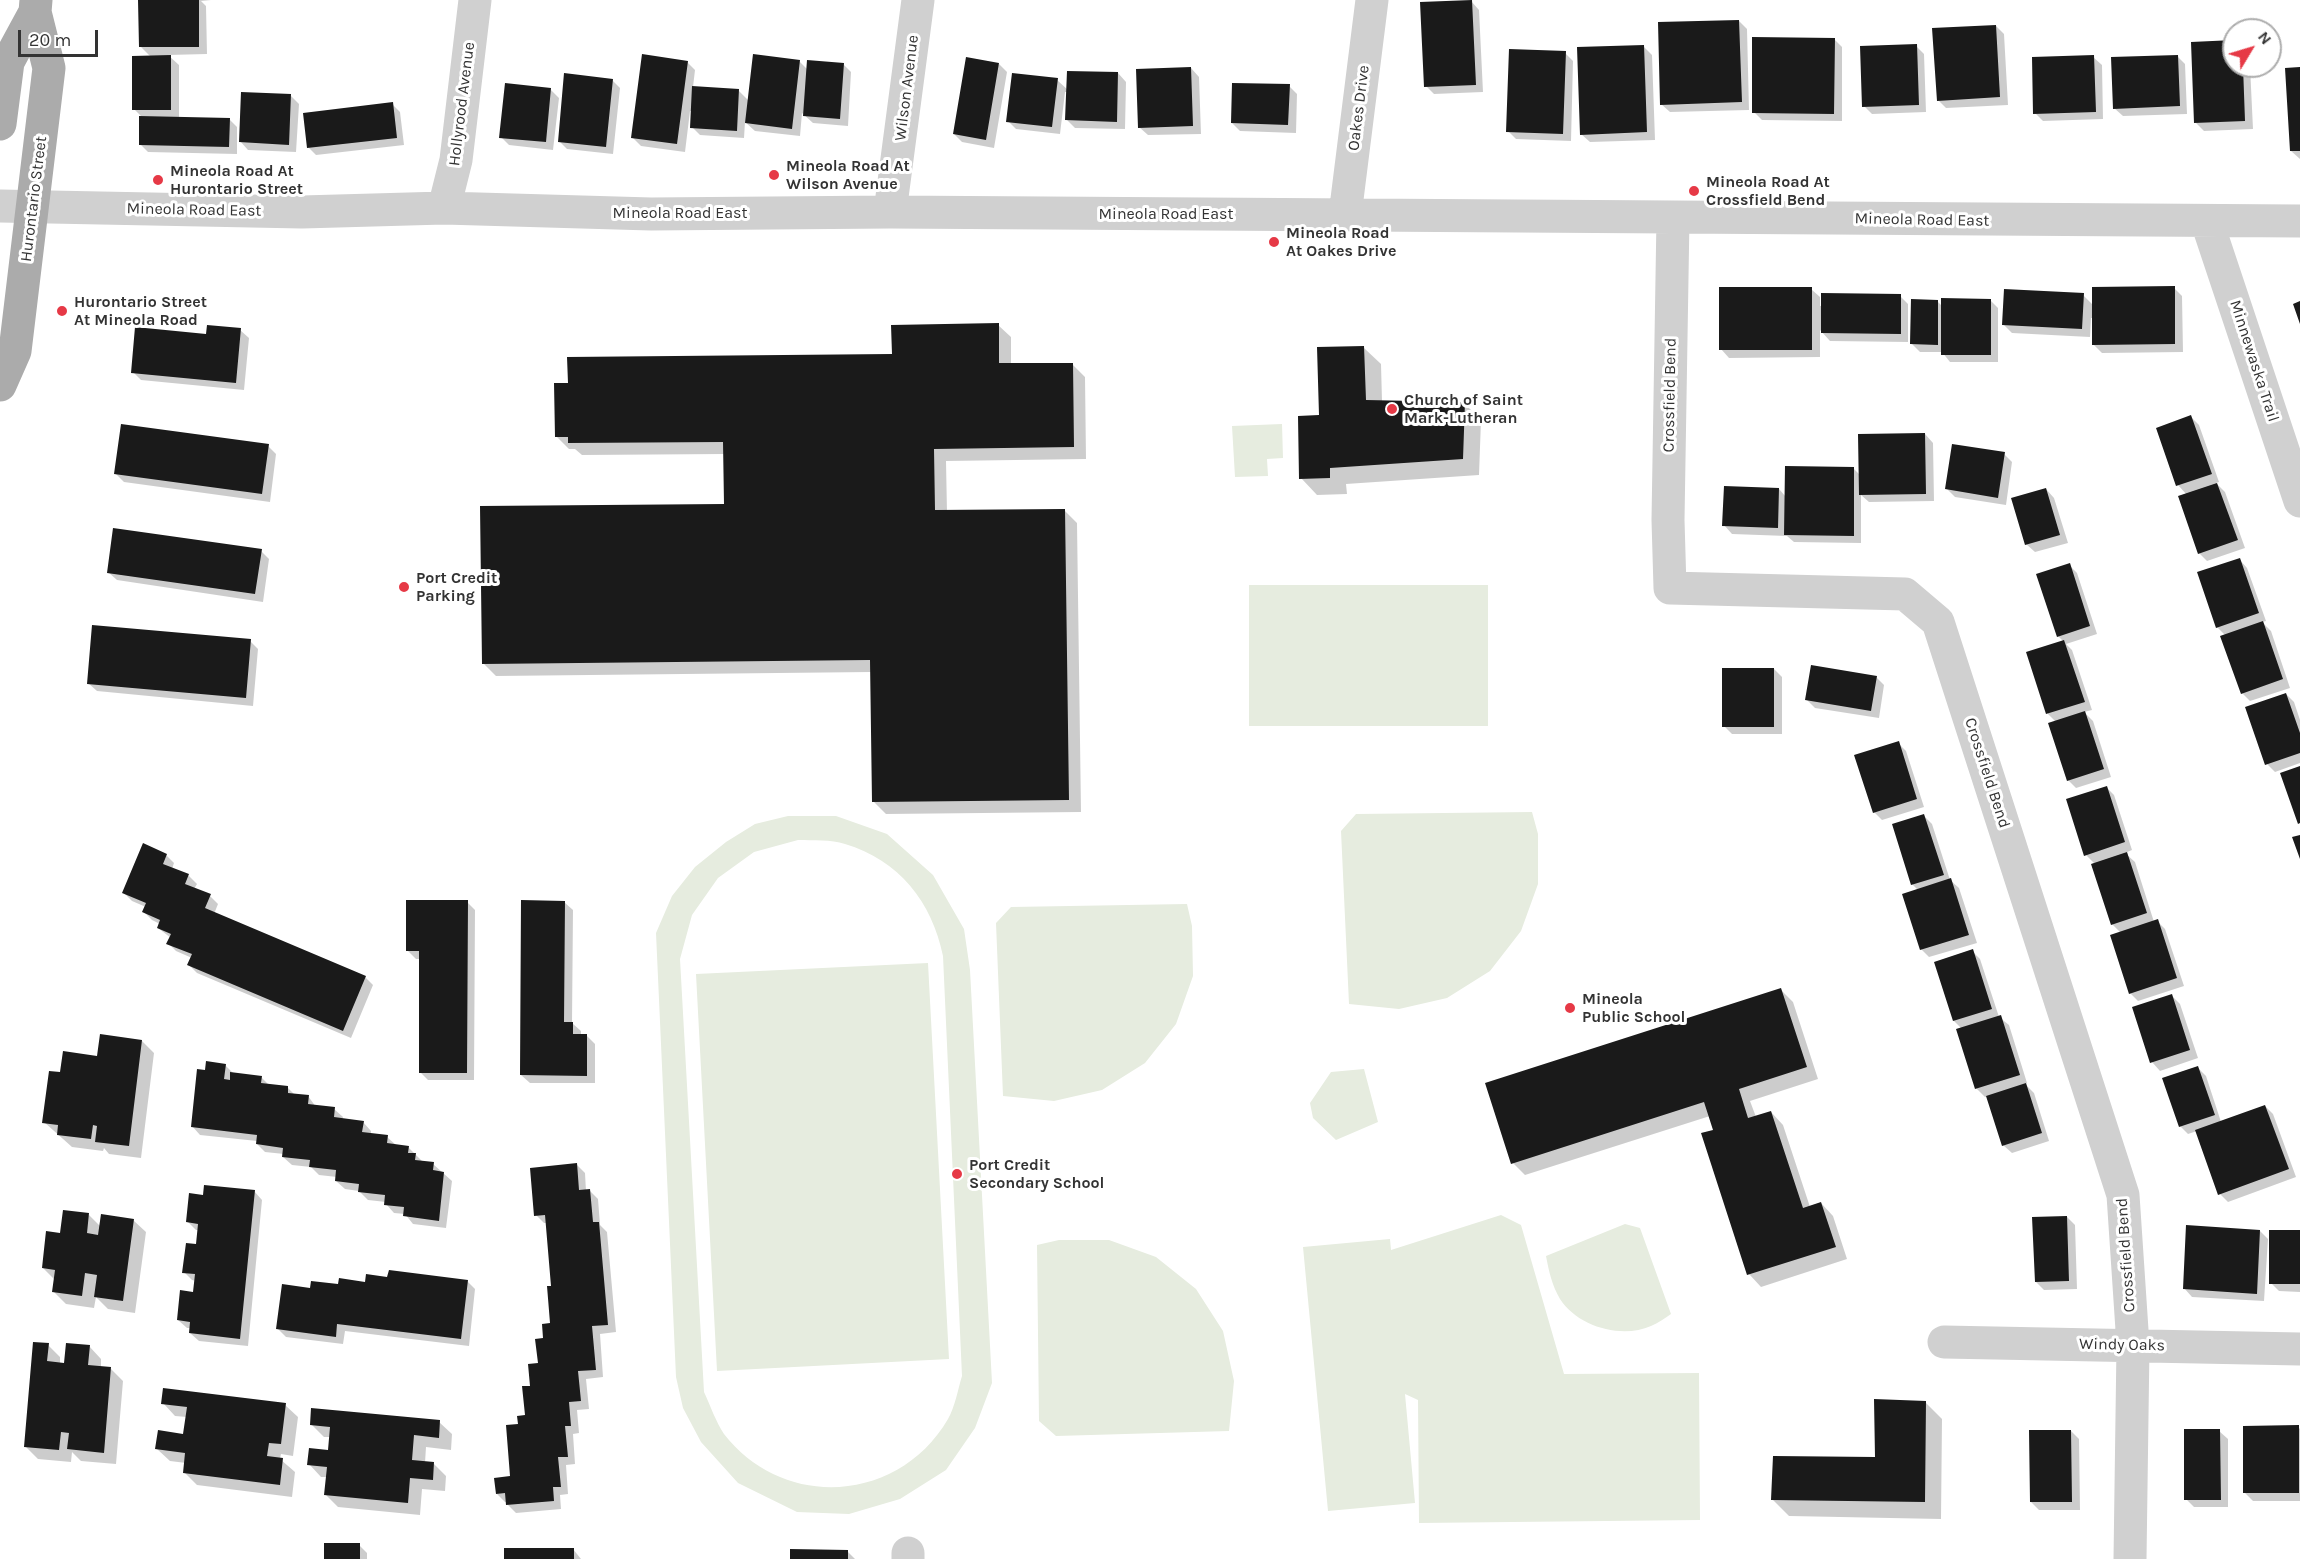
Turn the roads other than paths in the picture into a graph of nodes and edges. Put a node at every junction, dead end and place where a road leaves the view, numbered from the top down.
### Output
1 (474, 0) edge
2 (918, 0) edge
3 (1372, 0) edge
4 (35, 6) edge
5 (0, 124) edge
6 (0, 206) edge
7 (33, 207) junction
8 (444, 208) junction
9 (890, 212) junction
10 (1346, 215) junction
11 (1673, 217) junction
12 (2300, 221) edge
13 (2207, 222) junction
14 (0, 386) edge
15 (2300, 501) edge
16 (1944, 1342) dead end
17 (2133, 1345) junction
18 (2300, 1349) edge
19 (2130, 1559) edge

1 - 8 street, Hollyrood Avenue
2 - 9 street, Wilson Avenue
3 - 10 street, Oakes Drive
4 - 5 main road, Hurontario Street
4 - 7 main road, Hurontario Street
6 - 7 street, Mineola Road East
7 - 8 street, Mineola Road East
7 - 14 main road, Hurontario Street
8 - 9 street, Mineola Road East
9 - 10 street, Mineola Road East
10 - 11 street, Mineola Road East
11 - 13 street, Mineola Road East
11 - 17 street, Crossfield Bend
12 - 13 street, Mineola Road East
13 - 15 street, Minnewaska Trail
16 - 17 street, Windy Oaks
17 - 18 street, Windy Oaks
17 - 19 street, Crossfield Bend

